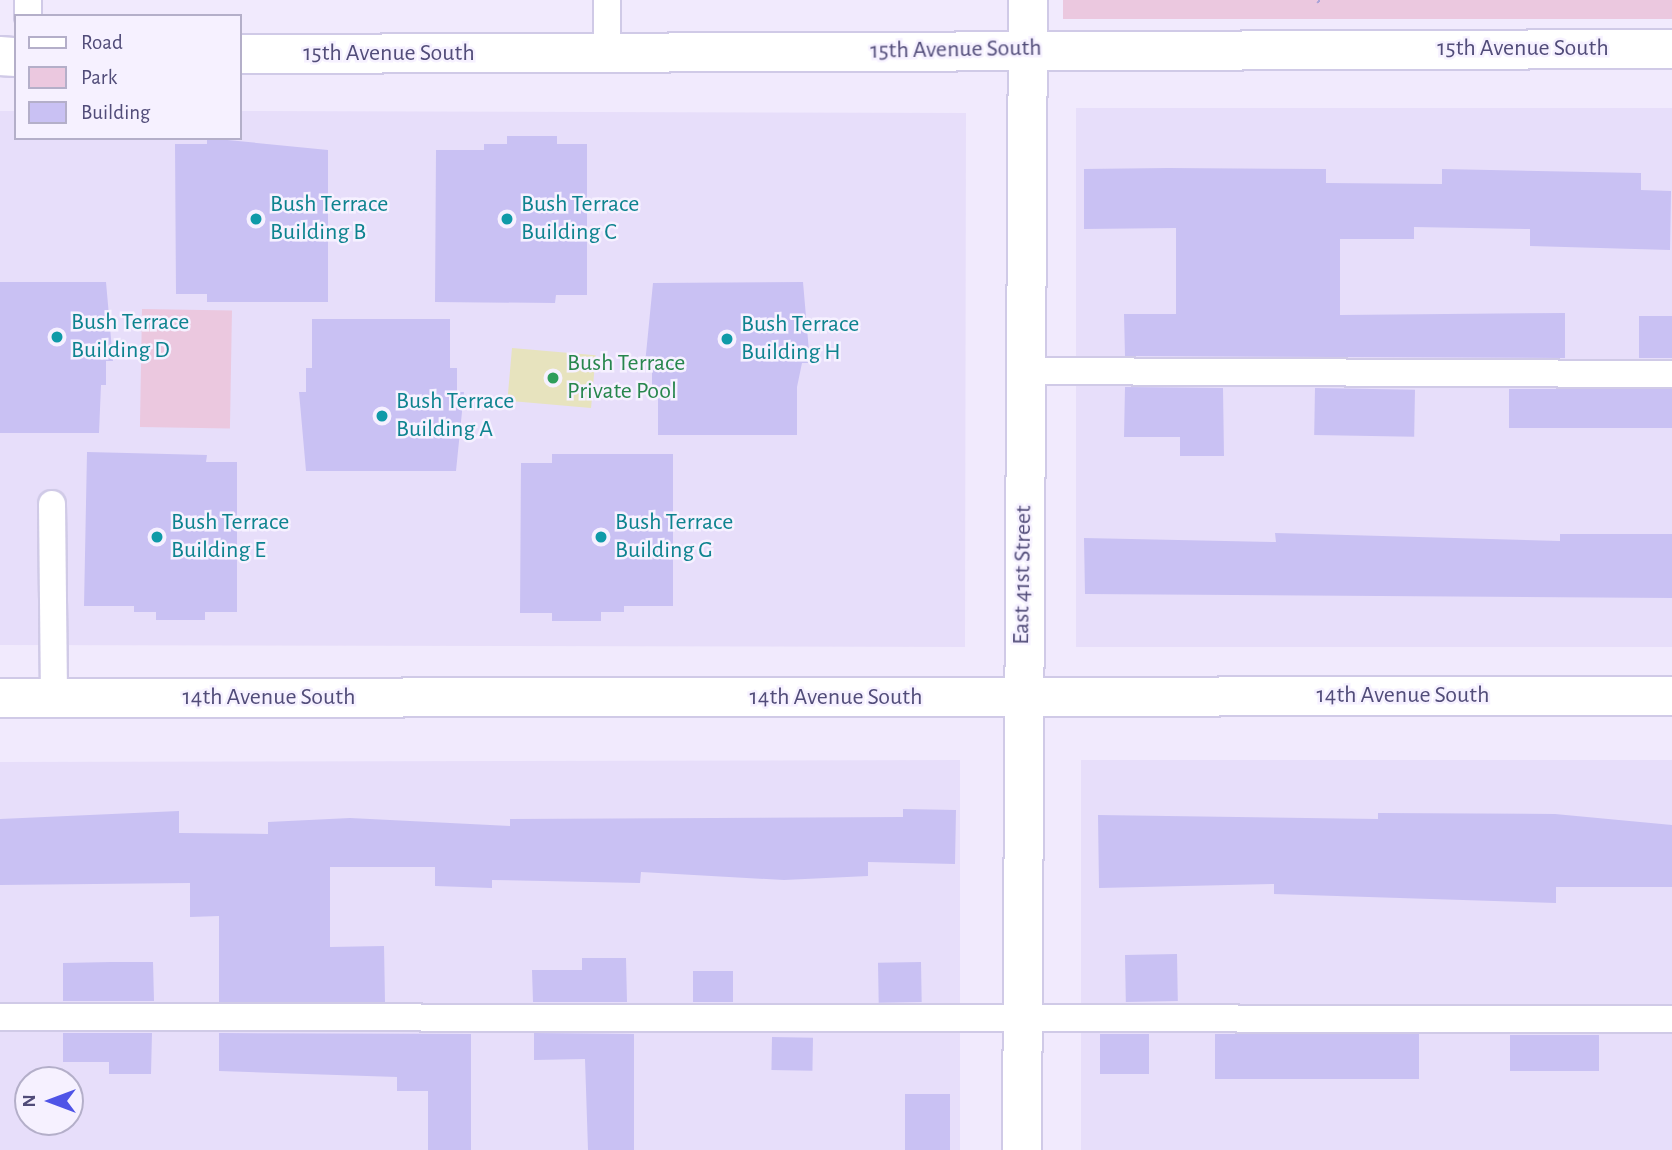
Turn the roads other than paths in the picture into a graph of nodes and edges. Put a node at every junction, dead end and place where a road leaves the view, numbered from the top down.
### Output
1 (607, 0) edge
2 (1028, 0) edge
3 (1029, 49) junction
4 (1672, 49) edge
5 (242, 54) edge
6 (607, 54) junction
7 (1027, 371) junction
8 (1672, 374) edge
9 (52, 504) dead end
10 (1672, 696) edge
11 (1021, 697) junction
12 (0, 698) edge
13 (54, 698) junction
14 (0, 1017) edge
15 (1023, 1017) junction
16 (1672, 1018) edge
17 (1022, 1150) edge

1 - 6 lane
2 - 3 street, East 41st Street
3 - 4 street, 15th Avenue South
3 - 6 street, 15th Avenue South
3 - 7 street, East 41st Street
5 - 6 street, 15th Avenue South
7 - 8 lane
7 - 11 street, East 41st Street
9 - 13 lane
10 - 11 street, 14th Avenue South
11 - 13 street, 14th Avenue South
11 - 15 street, East 41st Street
12 - 13 street, 14th Avenue South
14 - 15 lane
15 - 16 lane
15 - 17 street, East 41st Street

